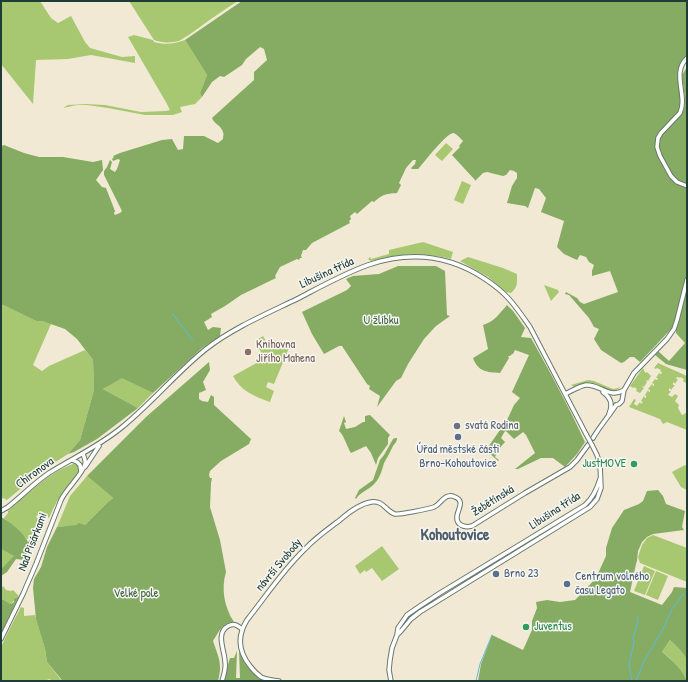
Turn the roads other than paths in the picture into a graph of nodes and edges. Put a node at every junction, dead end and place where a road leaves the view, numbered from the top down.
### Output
1 (687, 58) edge
2 (687, 186) edge
3 (687, 280) edge
4 (601, 390) junction
5 (624, 390) junction
6 (614, 393) junction
7 (618, 393) junction
8 (565, 394) junction
9 (622, 397) junction
10 (610, 398) junction
11 (611, 403) junction
12 (616, 405) junction
13 (609, 414) junction
14 (593, 438) dead end
15 (101, 443) junction
16 (588, 445) dead end
17 (83, 454) junction
18 (72, 460) junction
19 (81, 474) junction
20 (358, 506) joint
21 (1, 511) edge
22 (242, 629) junction
23 (1, 639) edge
24 (222, 681) edge
25 (279, 681) edge
26 (391, 681) edge

1 - 2 street
3 - 5 street
4 - 6 street
4 - 8 street
4 - 10 street
5 - 7 street
5 - 9 street
6 - 7 street
6 - 10 street
7 - 9 street
8 - 15 street, Libušina třída
8 - 26 street, Libušina třída, bridge
9 - 12 street
10 - 11 street
11 - 12 street
11 - 13 street
12 - 13 street
13 - 14 street
15 - 17 street, Libušina třída
15 - 19 street, Nad Pisárkami
16 - 20 street, Žebětínská
17 - 18 street, Chironova
17 - 19 street
18 - 19 street
18 - 21 street, Chironova
19 - 23 street, Nad Pisárkami
20 - 22 street, návrší Svobody
22 - 24 street
22 - 25 street

